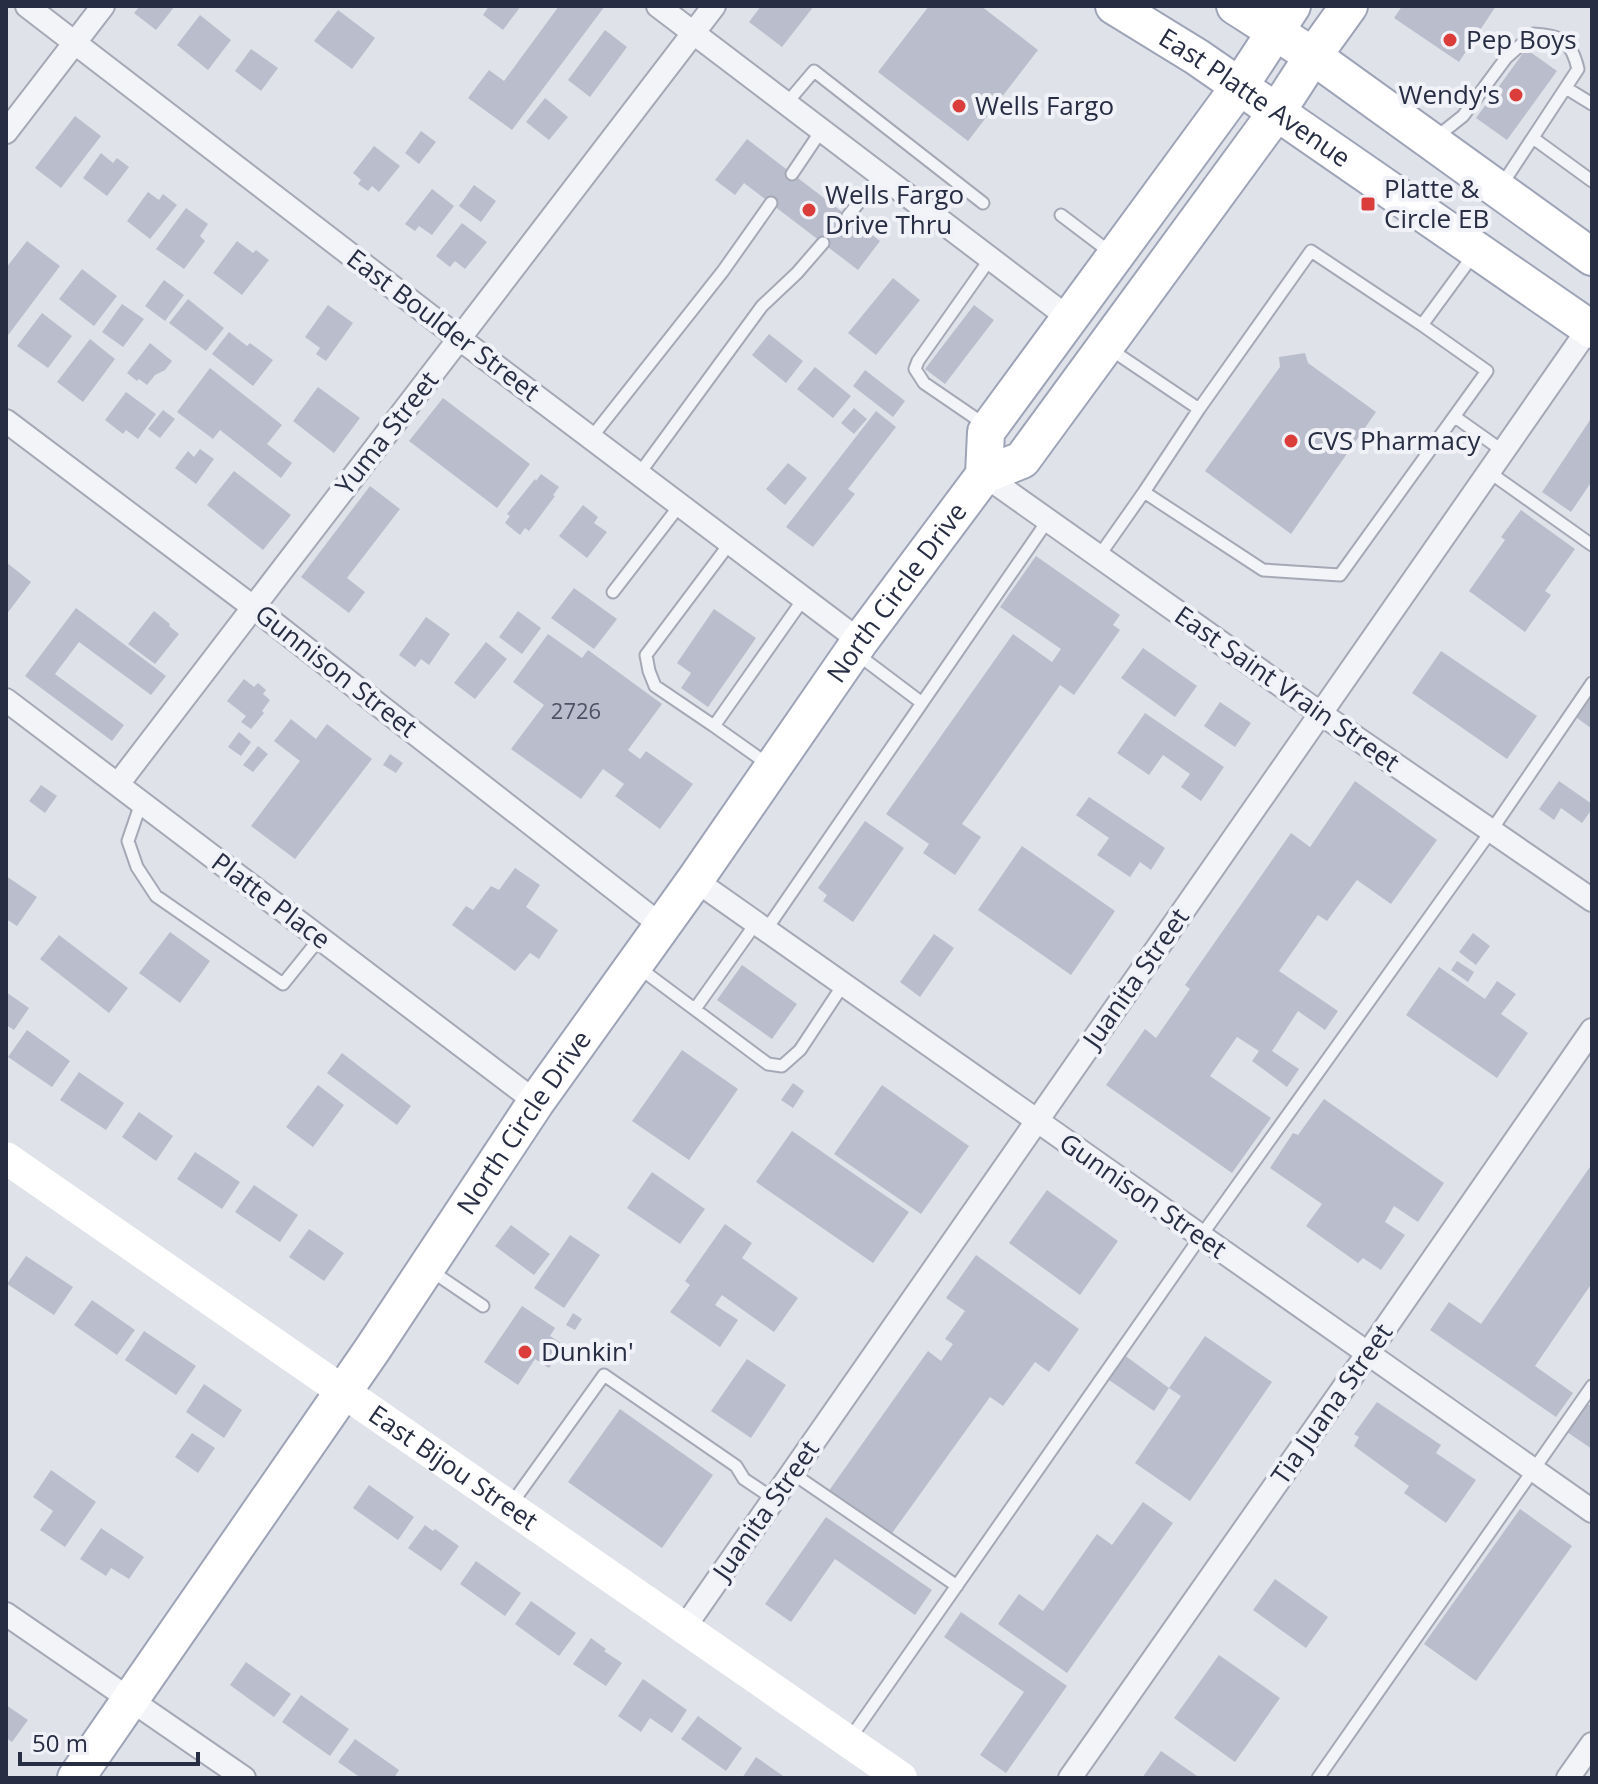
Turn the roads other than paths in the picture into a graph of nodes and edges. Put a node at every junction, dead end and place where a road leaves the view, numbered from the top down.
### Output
1 (27, 6) edge
2 (103, 6) edge
3 (658, 6) edge
4 (714, 6) edge
5 (1114, 6) edge
6 (1235, 6) edge
7 (1349, 6) edge
8 (1283, 19) edge
9 (693, 33) junction
10 (75, 42) junction
11 (1313, 56) junction
12 (1239, 87) junction
13 (1566, 88) junction
14 (786, 104) junction
15 (1592, 104) edge
16 (1276, 113) junction
17 (821, 131) junction
18 (6, 132) edge
19 (1533, 138) junction
20 (1432, 141) junction
21 (792, 174) dead end
22 (880, 176) junction
23 (1592, 181) edge
24 (1499, 190) junction
25 (771, 203) dead end
26 (983, 203) dead end
27 (1061, 215) dead end
28 (848, 216) dead end
29 (823, 243) dead end
30 (1477, 251) junction
31 (1116, 256) junction
32 (1592, 257) edge
33 (990, 259) junction
34 (1070, 319) junction
35 (1422, 325) junction
36 (1590, 329) edge
37 (460, 339) junction
38 (1107, 347) junction
39 (1199, 409) junction
40 (1455, 417) junction
41 (6, 421) edge
42 (989, 428) junction
43 (591, 438) junction
44 (1503, 451) junction
45 (1488, 471) junction
46 (639, 474) junction
47 (984, 475) junction
48 (1144, 492) junction
49 (680, 505) junction
50 (1048, 520) junction
51 (730, 543) junction
52 (1592, 545) edge
53 (1099, 556) junction
54 (613, 592) dead end
55 (804, 598) junction
56 (253, 607) junction
57 (857, 646) junction
58 (1592, 683) edge
59 (6, 700) edge
60 (922, 703) junction
61 (1320, 713) junction
62 (714, 726) junction
63 (773, 767) junction
64 (118, 784) junction
65 (142, 802) junction
66 (1491, 831) junction
67 (695, 880) junction
68 (1592, 900) edge
69 (662, 926) junction
70 (761, 927) junction
71 (320, 938) junction
72 (634, 964) junction
73 (843, 985) junction
74 (695, 1009) junction
75 (1592, 1030) edge
76 (536, 1102) junction
77 (1037, 1122) junction
78 (6, 1158) edge
79 (1201, 1236) junction
80 (426, 1268) junction
81 (483, 1306) dead end
82 (1368, 1353) junction
83 (1592, 1386) edge
84 (343, 1391) junction
85 (1534, 1469) junction
86 (792, 1473) junction
87 (774, 1499) junction
88 (509, 1507) junction
89 (1592, 1511) edge
90 (957, 1586) junction
91 (6, 1614) edge
92 (684, 1628) junction
93 (131, 1698) junction
94 (848, 1741) junction
95 (1592, 1744) edge
96 (76, 1778) edge
97 (244, 1778) edge
98 (901, 1778) edge
99 (1070, 1778) edge
100 (1318, 1778) edge
101 (1568, 1778) edge

1 - 10 street, East Boulder Street
2 - 10 street
3 - 9 street
4 - 9 street, Yuma Street
5 - 12 main road, East Platte Avenue
6 - 8 main road
7 - 11 main road, North Circle Drive
8 - 11 main road
8 - 12 main road, North Circle Drive
9 - 14 street
9 - 37 street, Yuma Street
10 - 18 street
10 - 37 street, East Boulder Street
11 - 16 main road, North Circle Drive
11 - 20 main road
12 - 16 main road, East Platte Avenue
12 - 31 main road, North Circle Drive
13 - 15 lane
13 - 19 lane
13 - 20 lane
14 - 17 street
14 - 26 lane
16 - 30 main road, East Platte Avenue
16 - 38 main road, North Circle Drive
17 - 21 lane
17 - 22 street
19 - 23 lane
19 - 24 lane
20 - 24 main road
22 - 28 lane
22 - 33 street
24 - 32 main road
25 - 43 lane
27 - 31 lane
29 - 46 lane
30 - 35 lane
30 - 36 main road, East Platte Avenue
31 - 34 main road, North Circle Drive
33 - 34 street
33 - 42 lane
34 - 42 main road, North Circle Drive
35 - 39 lane
35 - 40 lane
36 - 44 street, Juanita Street
37 - 43 street, East Boulder Street
37 - 56 street, Yuma Street
38 - 39 lane
38 - 47 main road, North Circle Drive
39 - 48 lane
40 - 44 lane
40 - 48 lane
41 - 56 street, Gunnison Street
42 - 47 main road, North Circle Drive
43 - 46 street, East Boulder Street
44 - 45 street, Juanita Street
45 - 52 lane
45 - 61 street, Juanita Street
46 - 49 street, East Boulder Street
47 - 50 street, East Saint Vrain Street
47 - 57 main road, North Circle Drive
48 - 53 lane
49 - 51 street, East Boulder Street
49 - 54 lane
50 - 53 street, East Saint Vrain Street
50 - 60 lane
51 - 55 street, East Boulder Street
51 - 62 lane
53 - 61 street, East Saint Vrain Street
55 - 57 street, East Boulder Street
55 - 62 lane
56 - 64 street, Yuma Street
56 - 69 street, Gunnison Street
57 - 60 lane
57 - 63 main road, North Circle Drive
58 - 66 lane
59 - 64 street, Platte Place
60 - 70 lane
61 - 66 street, East Saint Vrain Street
61 - 77 street, Juanita Street
62 - 63 lane
63 - 67 main road, North Circle Drive
64 - 65 street, Platte Place
65 - 71 street, Platte Place
65 - 71 lane
66 - 68 street, East Saint Vrain Street
66 - 79 lane
67 - 69 main road, North Circle Drive
67 - 70 street, Gunnison Street
69 - 72 main road, North Circle Drive
70 - 73 street, Gunnison Street
70 - 74 lane
71 - 76 street, Platte Place
72 - 74 lane
72 - 76 main road, North Circle Drive
73 - 74 lane
73 - 77 street, Gunnison Street
75 - 82 street, Tia Juana Street
76 - 80 main road, North Circle Drive
77 - 79 street, Gunnison Street
77 - 86 street, Juanita Street
78 - 84 street, East Bijou Street
79 - 82 street, Gunnison Street
79 - 90 lane
80 - 81 lane
80 - 84 main road, North Circle Drive
82 - 85 street, Gunnison Street
82 - 99 street, Tia Juana Street
83 - 85 lane
84 - 88 street, East Bijou Street
84 - 93 main road, North Circle Drive
85 - 89 street, Gunnison Street
85 - 100 lane
86 - 87 street, Juanita Street
86 - 90 lane
87 - 88 lane
87 - 92 street, Juanita Street
88 - 92 street, East Bijou Street
90 - 94 lane
91 - 93 street
92 - 94 street, East Bijou Street
93 - 96 main road, North Circle Drive
93 - 97 street
94 - 98 street, East Bijou Street
95 - 101 street

